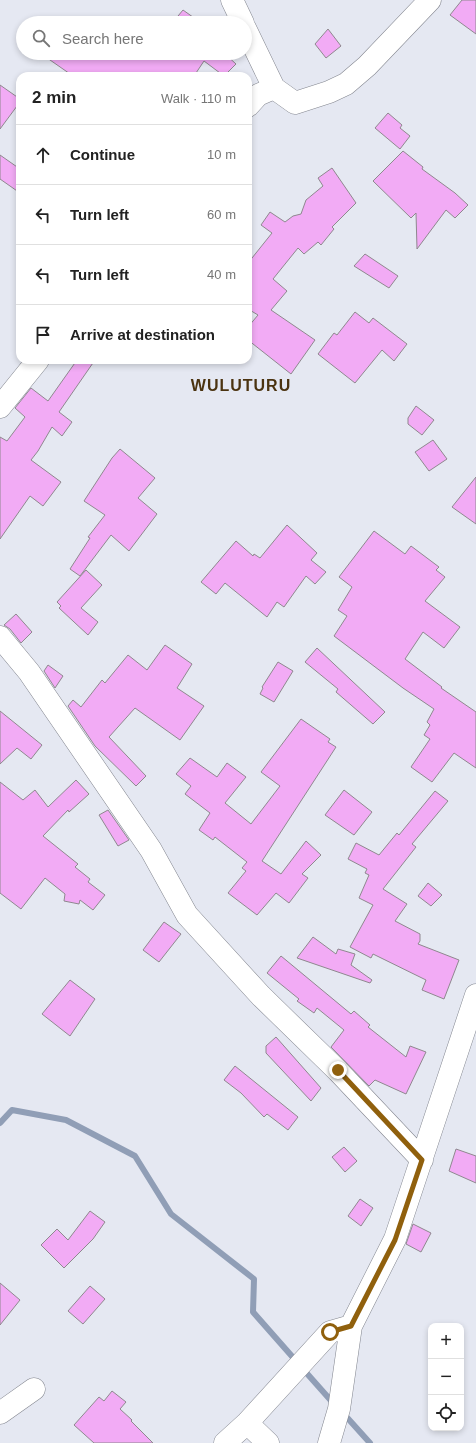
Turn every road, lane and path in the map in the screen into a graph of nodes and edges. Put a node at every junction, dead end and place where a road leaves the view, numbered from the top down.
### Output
1 (232, 0) edge
2 (430, 0) edge
3 (240, 16) edge
4 (252, 42) edge
5 (274, 88) junction
6 (252, 102) edge
7 (35, 364) edge
8 (0, 407) edge
9 (0, 637) edge
10 (476, 995) edge
11 (422, 1160) junction
12 (351, 1326) junction
13 (34, 1389) dead end
14 (0, 1412) edge
15 (247, 1423) junction
16 (225, 1443) edge
17 (268, 1443) edge
18 (328, 1443) edge

1 - 3 street
2 - 5 street
4 - 5 street
5 - 6 street
7 - 8 street
9 - 11 street
10 - 11 street
11 - 12 street
12 - 15 street
12 - 18 street
13 - 14 street
15 - 16 street
15 - 17 street

